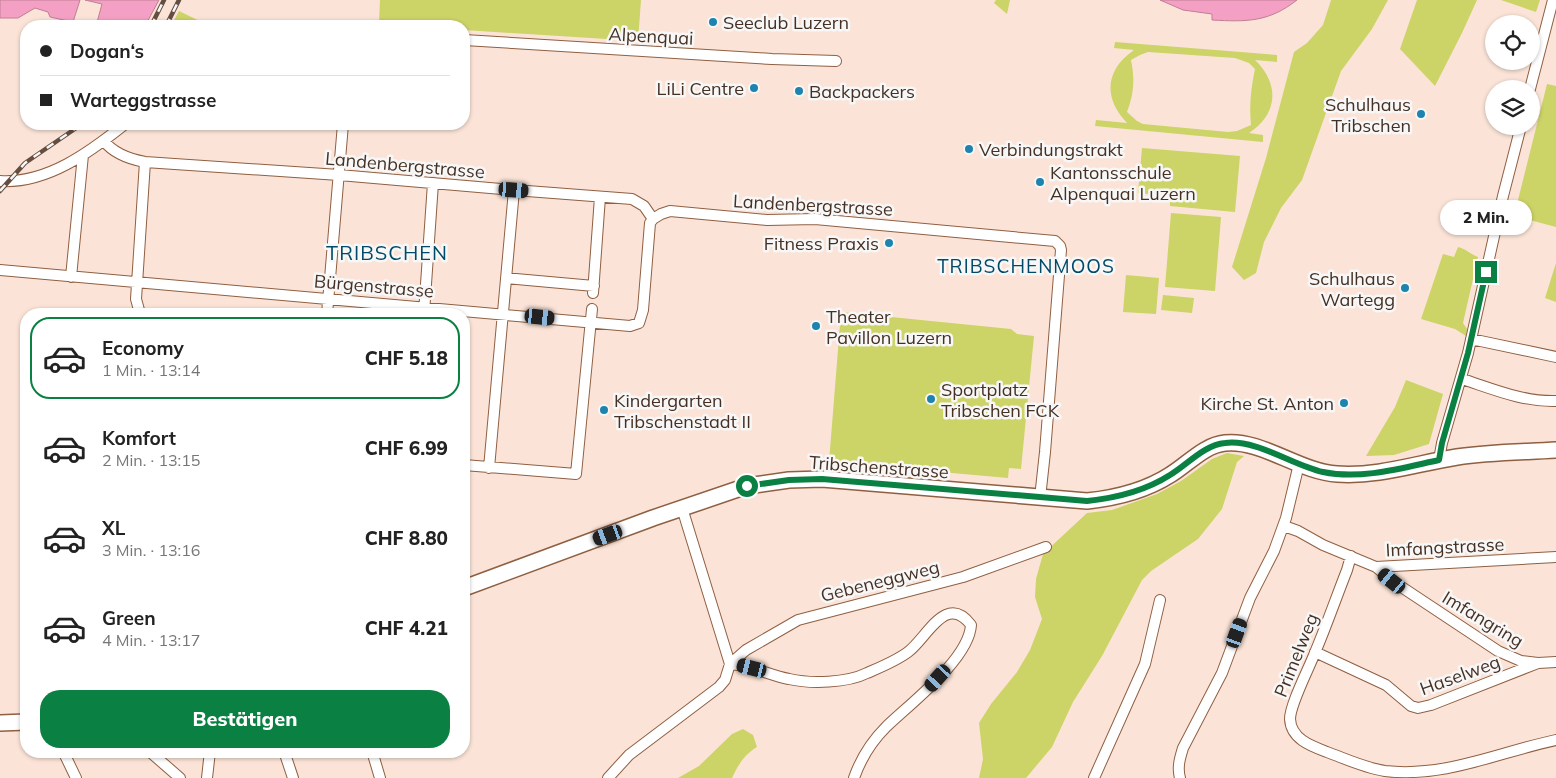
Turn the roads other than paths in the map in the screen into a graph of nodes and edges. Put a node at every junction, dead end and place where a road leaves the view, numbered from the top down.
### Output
1 (1553, 0) edge
2 (470, 40) edge
3 (836, 62) dead end
4 (1532, 80) edge
5 (118, 130) edge
6 (342, 130) edge
7 (1519, 135) edge
8 (104, 141) junction
9 (83, 155) junction
10 (145, 162) junction
11 (339, 175) junction
12 (0, 181) edge
13 (433, 183) junction
14 (514, 190) junction
15 (600, 197) junction
16 (653, 219) junction
17 (0, 270) edge
18 (71, 277) junction
19 (506, 278) junction
20 (137, 282) junction
21 (328, 299) junction
22 (138, 308) edge
23 (327, 308) edge
24 (407, 308) edge
25 (424, 308) edge
26 (592, 309) dead end
27 (470, 312) edge
28 (503, 314) junction
29 (591, 322) junction
30 (1472, 339) junction
31 (1556, 357) edge
32 (1462, 379) junction
33 (1556, 401) edge
34 (1556, 450) edge
35 (1439, 460) junction
36 (1299, 464) junction
37 (470, 466) edge
38 (489, 468) junction
39 (1040, 498) junction
40 (682, 508) junction
41 (1284, 526) junction
42 (1046, 547) dead end
43 (1351, 556) junction
44 (1556, 557) edge
45 (1376, 567) junction
46 (470, 586) edge
47 (1160, 600) dead end
48 (1316, 652) junction
49 (1556, 662) edge
50 (1538, 663) junction
51 (730, 664) junction
52 (20, 715) edge
53 (2, 718) edge
54 (20, 721) edge
55 (1556, 740) edge
56 (66, 758) edge
57 (157, 758) edge
58 (209, 758) edge
59 (286, 758) edge
60 (374, 758) edge
61 (76, 778) edge
62 (180, 778) edge
63 (208, 778) edge
64 (293, 778) edge
65 (380, 778) edge
66 (608, 778) edge
67 (854, 778) edge
68 (1094, 778) edge
69 (1180, 778) edge

1 - 4 street
2 - 3 street, Alpenquai
5 - 8 street
6 - 11 street
7 - 30 street
8 - 9 street
8 - 10 street, Landenbergstrasse
9 - 12 street
9 - 18 street
10 - 11 street, Landenbergstrasse
10 - 20 street
11 - 13 street, Landenbergstrasse
11 - 21 street
13 - 14 street, Landenbergstrasse
13 - 25 street
14 - 15 street, Landenbergstrasse
14 - 19 street
15 - 16 street, Landenbergstrasse
15 - 19 street
16 - 29 street, Bürgenstrasse
16 - 39 street, Landenbergstrasse
17 - 18 street, Bürgenstrasse
18 - 20 street, Bürgenstrasse
19 - 28 street
20 - 21 street, Bürgenstrasse
20 - 22 street
21 - 23 street
21 - 24 street, Bürgenstrasse
26 - 29 street
27 - 28 street, Bürgenstrasse
28 - 29 street, Bürgenstrasse
28 - 38 street
29 - 38 street
30 - 31 street
30 - 32 street
32 - 33 street
32 - 35 street
34 - 35 street
35 - 36 street
36 - 39 street, Tribschenstrasse
36 - 41 street
37 - 38 street
39 - 40 street, Tribschenstrasse
40 - 46 street, Tribschenstrasse
40 - 51 street
41 - 43 street, Imfangstrasse
41 - 69 street
42 - 51 street, Gebeneggweg
43 - 45 street, Imfangstrasse
43 - 48 street, Primelweg
44 - 45 street, Imfangstrasse
45 - 50 street, Imfangring
47 - 68 street
48 - 50 street, Haselweg
48 - 55 street, Primelweg
49 - 50 street, Imfangring
51 - 66 street
51 - 67 street
52 - 53 street
53 - 54 street
56 - 61 street
57 - 62 street
58 - 63 street
59 - 64 street
60 - 65 street

